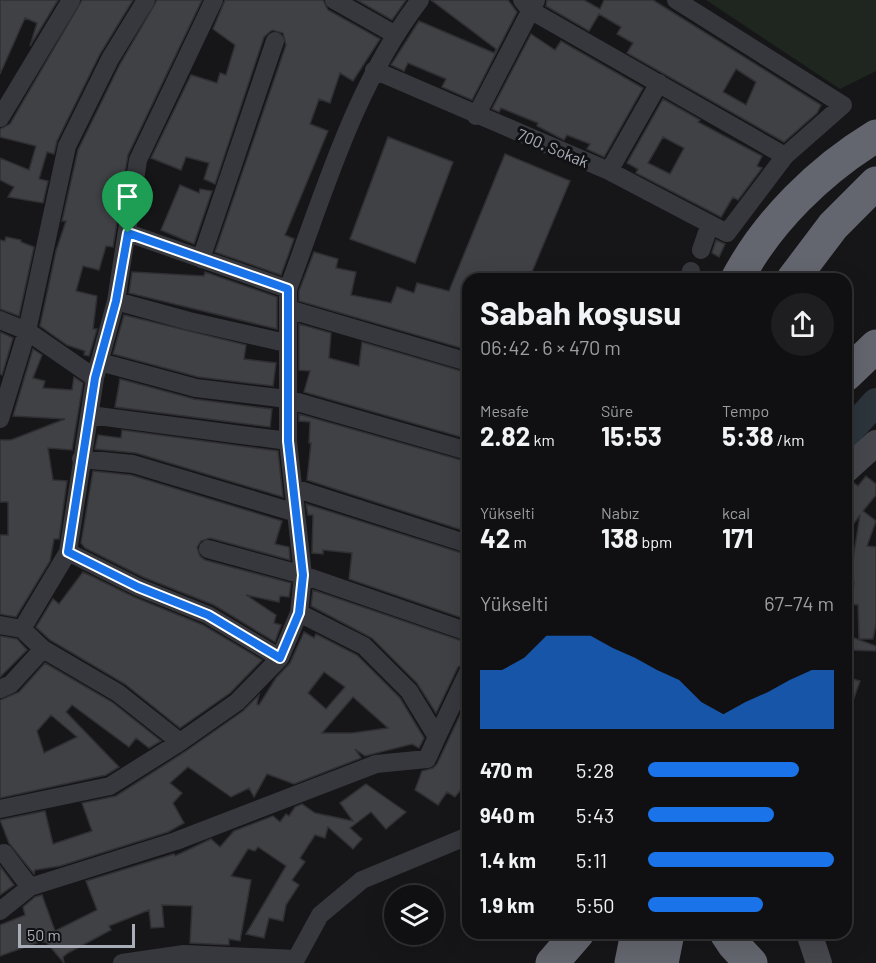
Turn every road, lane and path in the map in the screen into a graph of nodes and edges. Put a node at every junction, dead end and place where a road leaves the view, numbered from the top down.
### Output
1 (70, 0) edge
2 (146, 0) edge
3 (214, 0) edge
4 (334, 0) edge
5 (420, 0) edge
6 (676, 0) edge
7 (530, 3) edge
8 (394, 34) junction
9 (275, 41) dead end
10 (374, 70) junction
11 (659, 83) junction
12 (476, 116) junction
13 (0, 118) edge
14 (876, 136) edge
15 (785, 156) junction
16 (609, 171) junction
17 (876, 183) edge
18 (710, 224) junction
19 (128, 233) junction
20 (701, 250) dead end
21 (201, 260) junction
22 (741, 273) edge
23 (798, 273) edge
24 (288, 289) junction
25 (116, 301) junction
26 (288, 309) junction
27 (0, 320) edge
28 (27, 331) junction
29 (286, 343) junction
30 (876, 346) edge
31 (462, 360) edge
32 (852, 369) edge
33 (97, 370) junction
34 (286, 399) junction
35 (90, 415) junction
36 (0, 419) edge
37 (288, 441) junction
38 (876, 443) edge
39 (462, 449) edge
40 (81, 459) junction
41 (852, 465) edge
42 (294, 488) junction
43 (296, 513) junction
44 (462, 542) edge
45 (208, 549) dead end
46 (68, 552) junction
47 (303, 575) junction
48 (299, 613) junction
49 (0, 625) edge
50 (22, 630) junction
51 (462, 630) edge
52 (43, 649) junction
53 (280, 658) junction
54 (462, 685) edge
55 (0, 689) edge
56 (437, 737) junction
57 (180, 742) junction
58 (0, 809) edge
59 (462, 838) edge
60 (1, 848) edge
61 (30, 887) junction
62 (0, 911) edge
63 (573, 939) edge
64 (636, 939) edge
65 (667, 939) edge
66 (730, 939) edge
67 (811, 939) edge
68 (122, 963) edge
69 (552, 963) edge
70 (631, 963) edge
71 (663, 963) edge
72 (752, 963) edge
73 (819, 963) edge

1 - 13 street
2 - 28 street
3 - 19 street
4 - 8 street
5 - 8 street
6 - 15 street
7 - 11 street
7 - 12 street
8 - 10 street
9 - 21 street
10 - 12 street, 700. Sokak
10 - 24 street
11 - 15 street
11 - 16 street
12 - 16 street, 700. Sokak
14 - 22 highway
15 - 18 street, 700. Sokak
16 - 18 street, 700. Sokak
17 - 23 highway
18 - 20 street
19 - 21 street
19 - 25 street
21 - 24 street
24 - 26 street
25 - 29 street
25 - 33 street
26 - 29 street
26 - 31 street
27 - 28 street
28 - 33 street
28 - 36 street
29 - 34 street
30 - 32 highway
33 - 34 street
33 - 35 street
34 - 37 street
34 - 39 street
35 - 37 street
35 - 40 street
37 - 42 street
38 - 41 street
40 - 43 street
40 - 46 street
42 - 43 street
42 - 44 street
43 - 47 street
45 - 47 street
46 - 50 street
46 - 53 street
47 - 48 street
47 - 51 street
48 - 53 street
48 - 56 street
49 - 50 street
50 - 52 street
52 - 55 street
52 - 57 street
53 - 57 street
54 - 56 street
56 - 61 street
57 - 58 street
59 - 68 street
60 - 61 street
61 - 62 street
63 - 69 highway
64 - 70 highway
65 - 71 highway
66 - 72 highway
67 - 73 street

